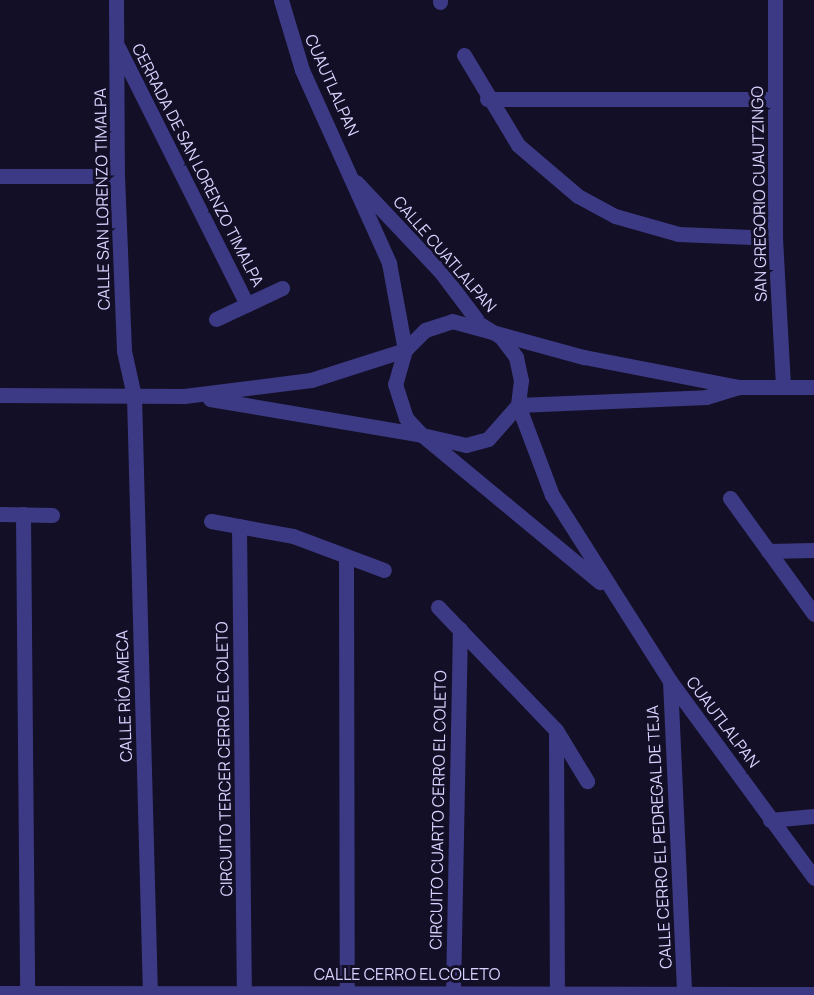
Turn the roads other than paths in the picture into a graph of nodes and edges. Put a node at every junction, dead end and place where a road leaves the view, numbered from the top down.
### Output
1 (116, 0) edge
2 (280, 0) edge
3 (775, 0) edge
4 (116, 42) junction
5 (464, 55) dead end
6 (487, 99) junction
7 (775, 99) junction
8 (0, 176) edge
9 (117, 176) junction
10 (356, 182) junction
11 (775, 238) junction
12 (282, 288) dead end
13 (247, 305) junction
14 (216, 320) dead end
15 (480, 324) junction
16 (405, 350) junction
17 (739, 387) junction
18 (783, 387) junction
19 (814, 387) edge
20 (0, 394) edge
21 (134, 396) junction
22 (184, 396) junction
23 (518, 405) junction
24 (422, 435) junction
25 (730, 498) dead end
26 (0, 514) edge
27 (23, 514) junction
28 (52, 515) dead end
29 (211, 521) dead end
30 (239, 526) junction
31 (814, 550) edge
32 (768, 551) junction
33 (346, 557) junction
34 (384, 570) dead end
35 (605, 586) junction
36 (438, 607) dead end
37 (814, 614) edge
38 (460, 629) junction
39 (670, 681) junction
40 (556, 729) junction
41 (587, 781) dead end
42 (814, 816) edge
43 (770, 820) junction
44 (814, 878) edge
45 (244, 992) junction
46 (347, 992) junction
47 (453, 992) junction
48 (557, 992) junction
49 (0, 993) edge
50 (27, 993) junction
51 (684, 993) edge
52 (150, 994) edge
53 (814, 994) edge

1 - 4 street, CALLE SAN LORENZO TIMALPA
2 - 10 street, CUAUTLALPAN
3 - 7 street, SAN GREGORIO CUAUTZINGO
4 - 9 street, CALLE SAN LORENZO TIMALPA
4 - 13 street, CERRADA DE SAN LORENZO TIMALPA
5 - 6 street
6 - 7 street
6 - 11 street
7 - 11 street, SAN GREGORIO CUAUTZINGO
8 - 9 street
9 - 21 street, CALLE SAN LORENZO TIMALPA
10 - 15 street, CALLE CUATLALPAN
10 - 16 street, CALLE CUATLALPAN
11 - 18 street, SAN GREGORIO CUAUTZINGO
12 - 13 street
13 - 14 street
15 - 16 street
15 - 17 street
15 - 23 street, CALLE CUATLALPAN
16 - 22 street
16 - 24 street, CALLE CUATLALPAN
17 - 18 street
17 - 23 street
18 - 19 street
20 - 21 street
21 - 22 street
21 - 52 street, CALLE RÍO AMECA
22 - 24 street
23 - 24 street
23 - 35 street, CALLE CUATLALPAN
24 - 35 street
25 - 32 street
26 - 27 street
27 - 28 street
27 - 50 street
29 - 30 street
30 - 33 street
30 - 45 street, CIRCUITO TERCER CERRO EL COLETO
31 - 32 street
32 - 37 street
33 - 34 street
33 - 46 street
35 - 39 street, CUAUTLALPAN
36 - 38 street
38 - 40 street
38 - 47 street, CIRCUITO CUARTO CERRO EL COLETO
39 - 43 street, CUAUTLALPAN
39 - 51 street, CALLE CERRO EL PEDREGAL DE TEJA
40 - 41 street
40 - 48 street
42 - 43 street
43 - 44 street, CUAUTLALPAN
45 - 46 street, CALLE CERRO EL COLETO
45 - 52 street, CALLE CERRO EL COLETO
46 - 47 street, CALLE CERRO EL COLETO
47 - 48 street, CALLE CERRO EL COLETO
48 - 51 street, CALLE CERRO EL COLETO
49 - 50 street, CALLE CERRO EL COLETO
50 - 52 street, CALLE CERRO EL COLETO
51 - 53 street, CALLE CERRO EL COLETO

